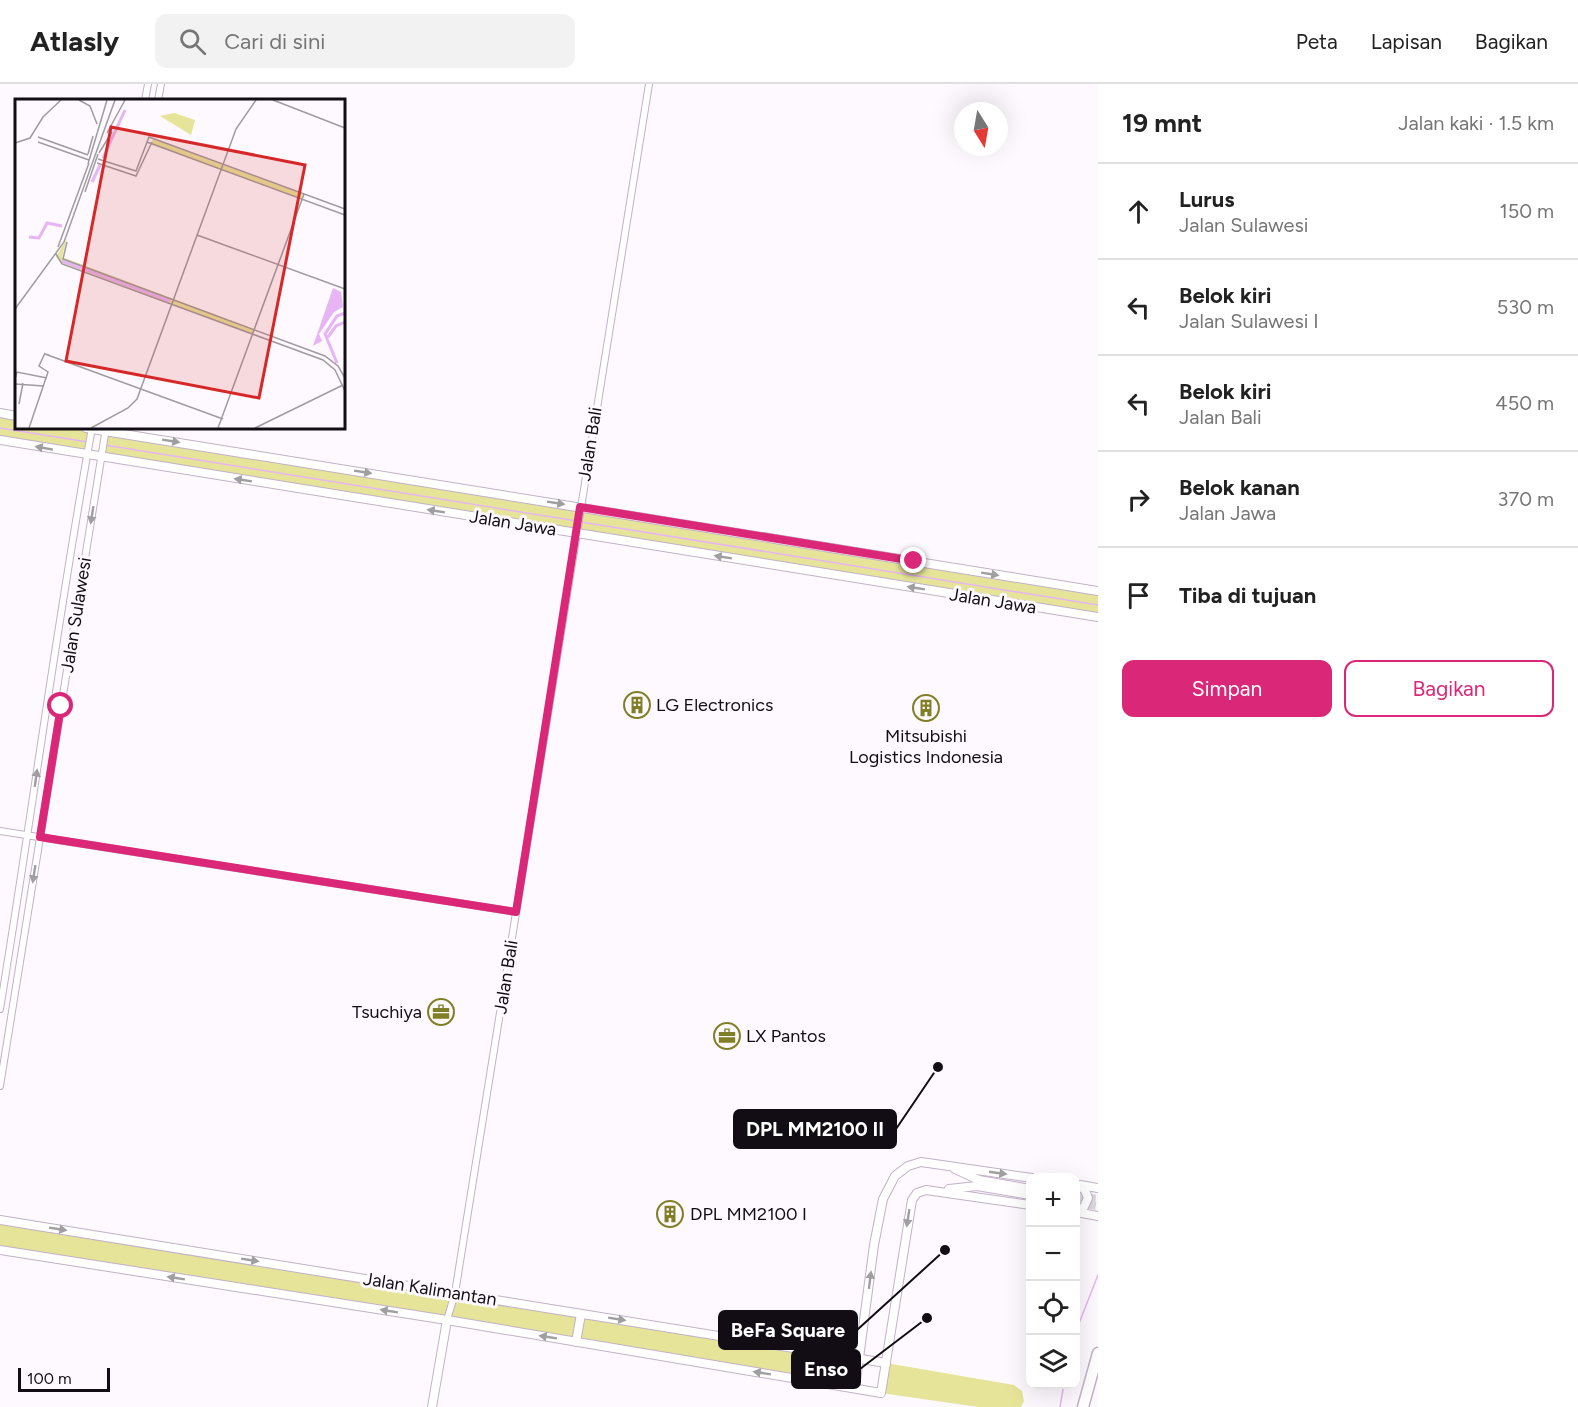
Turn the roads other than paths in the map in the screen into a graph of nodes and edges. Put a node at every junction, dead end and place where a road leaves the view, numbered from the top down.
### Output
1 (148, 84) edge
2 (161, 84) edge
3 (649, 84) edge
4 (145, 99) edge
5 (158, 99) edge
6 (0, 413) edge
7 (15, 416) edge
8 (90, 429) edge
9 (105, 432) edge
10 (0, 440) edge
11 (88, 453) junction
12 (102, 455) junction
13 (579, 510) junction
14 (577, 530) junction
15 (1098, 591) edge
16 (1098, 617) edge
17 (0, 831) edge
18 (28, 836) junction
19 (40, 837) junction
20 (516, 912) junction
21 (0, 1009) edge
22 (0, 1086) edge
23 (943, 1164) junction
24 (1026, 1177) edge
25 (1080, 1185) edge
26 (1026, 1187) edge
27 (1080, 1187) edge
28 (1098, 1188) edge
29 (939, 1190) junction
30 (1026, 1194) edge
31 (1026, 1204) edge
32 (1080, 1210) edge
33 (1080, 1213) edge
34 (1098, 1216) edge
35 (0, 1220) edge
36 (0, 1250) edge
37 (455, 1293) junction
38 (581, 1314) junction
39 (447, 1320) junction
40 (576, 1342) junction
41 (1096, 1358) edge
42 (860, 1359) junction
43 (886, 1363) junction
44 (1098, 1386) edge
45 (855, 1388) junction
46 (432, 1407) edge
47 (1083, 1407) edge

1 - 4 street
2 - 5 street
3 - 13 street, Jalan Bali
6 - 7 street
8 - 9 street, Jalan Jawa
8 - 11 street, Jalan Sulawesi
9 - 12 street, Jalan Sulawesi
9 -> 13 street, Jalan Jawa
11 -> 10 street, Jalan Jawa
11 - 12 street, Jalan Jawa
18 -> 11 street, Jalan Sulawesi
14 -> 12 street, Jalan Jawa
12 -> 19 street, Jalan Sulawesi
13 - 14 street, Jalan Bali
13 -> 15 street, Jalan Jawa
16 -> 14 street, Jalan Jawa
14 - 20 street, Jalan Bali
17 - 18 street
18 - 19 street
18 - 21 street, Jalan Sulawesi
19 - 20 street
19 -> 22 street, Jalan Sulawesi
20 - 37 street, Jalan Bali
23 -> 24 street
23 - 26 street
42 -> 23 street
25 - 28 street
27 - 32 street
29 - 30 street
29 - 31 street, Jalan Kalimantan
29 -> 43 street, Jalan Kalimantan
33 - 34 street
35 -> 37 street, Jalan Kalimantan
39 -> 36 street, Jalan Kalimantan
37 - 38 street, Jalan Kalimantan
37 - 39 street, Jalan Bali
38 - 40 street
38 -> 42 street, Jalan Kalimantan
40 -> 39 street, Jalan Kalimantan
39 - 46 street, Jalan Bali
45 -> 40 street, Jalan Kalimantan
41 - 44 highway
41 - 47 highway
42 - 43 street, Jalan Kalimantan
42 - 45 street
43 - 45 street, Jalan Kalimantan

